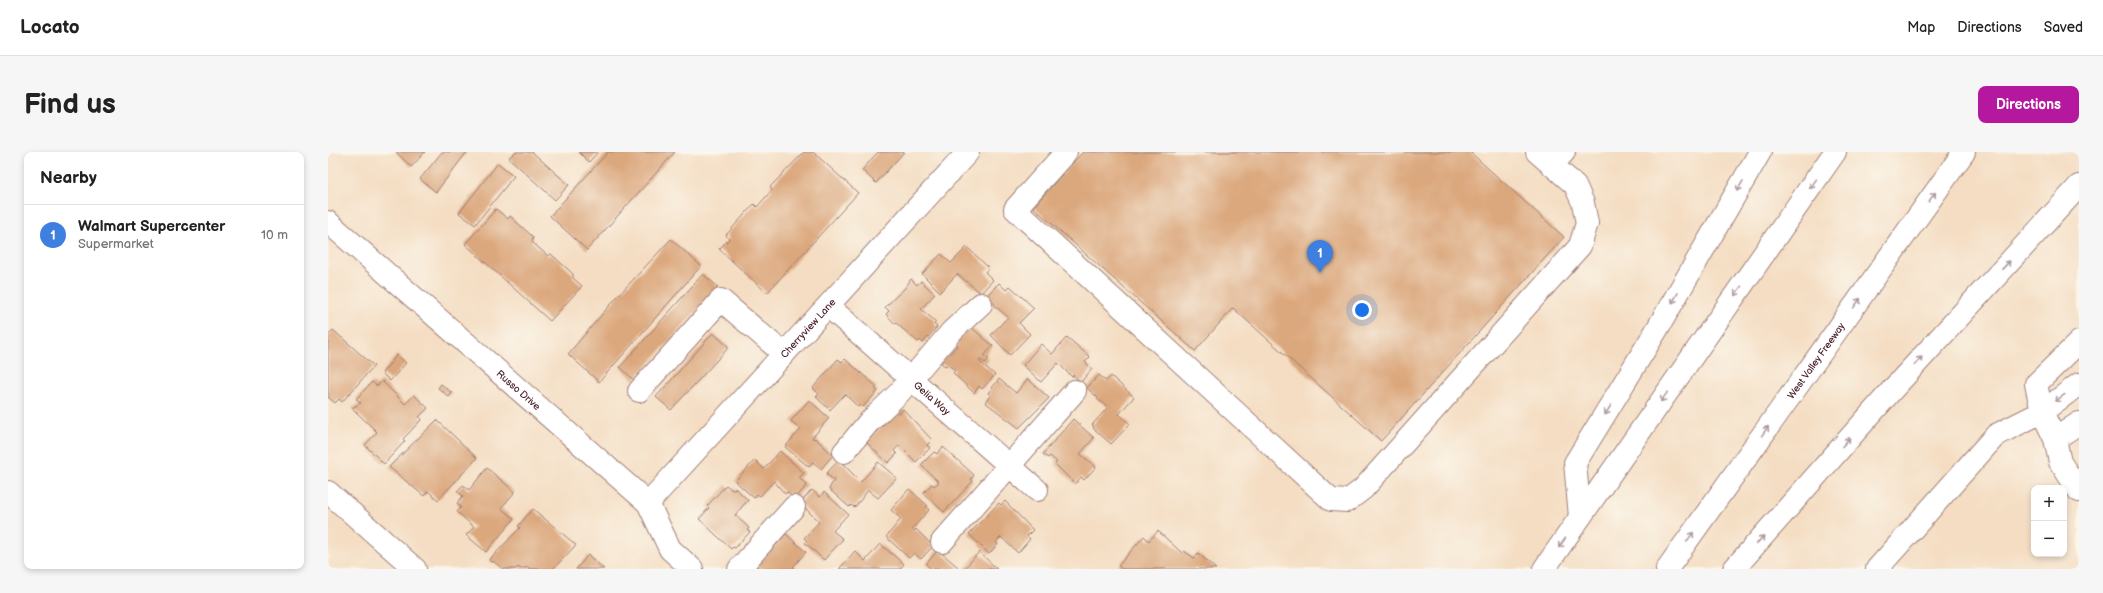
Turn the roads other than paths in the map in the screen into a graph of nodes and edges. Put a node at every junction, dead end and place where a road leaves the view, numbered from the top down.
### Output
1 (968, 152) edge
2 (1066, 152) edge
3 (1760, 152) edge
4 (1835, 152) edge
5 (1964, 152) edge
6 (1551, 156) edge
7 (2079, 186) edge
8 (328, 222) edge
9 (981, 304) dead end
10 (828, 306) junction
11 (2079, 342) edge
12 (784, 354) junction
13 (911, 378) junction
14 (2079, 384) edge
15 (639, 390) dead end
16 (1075, 391) dead end
17 (2042, 412) junction
18 (2079, 423) edge
19 (2055, 438) junction
20 (844, 452) dead end
21 (1009, 465) junction
22 (1037, 490) dead end
23 (2079, 491) edge
24 (328, 492) edge
25 (648, 503) junction
26 (794, 507) dead end
27 (1580, 517) junction
28 (942, 542) dead end
29 (415, 569) edge
30 (692, 569) edge
31 (739, 569) edge
32 (1544, 569) edge
33 (1667, 569) edge
34 (1734, 569) edge
35 (1877, 569) edge

1 - 10 main road, Cherryview Lane
2 - 6 main road
3 -> 27 main road
4 -> 27 main road
33 -> 5 main road, West Valley Freeway
34 -> 7 main road
8 - 25 main road, Russo Drive
9 - 13 main road
10 - 12 main road, Cherryview Lane
10 - 13 main road, Gelia Way
11 - 17 main road
12 - 15 main road
12 - 25 main road, Cherryview Lane
13 - 20 main road
13 - 21 main road, Gelia Way
14 -> 17 main road
16 - 21 main road
17 - 19 main road
17 - 35 main road
18 - 19 main road
19 - 23 main road
21 - 22 main road, Gelia Way
21 - 28 main road
24 - 29 main road
25 - 30 main road, Russo Drive
26 - 31 main road
27 -> 32 main road

